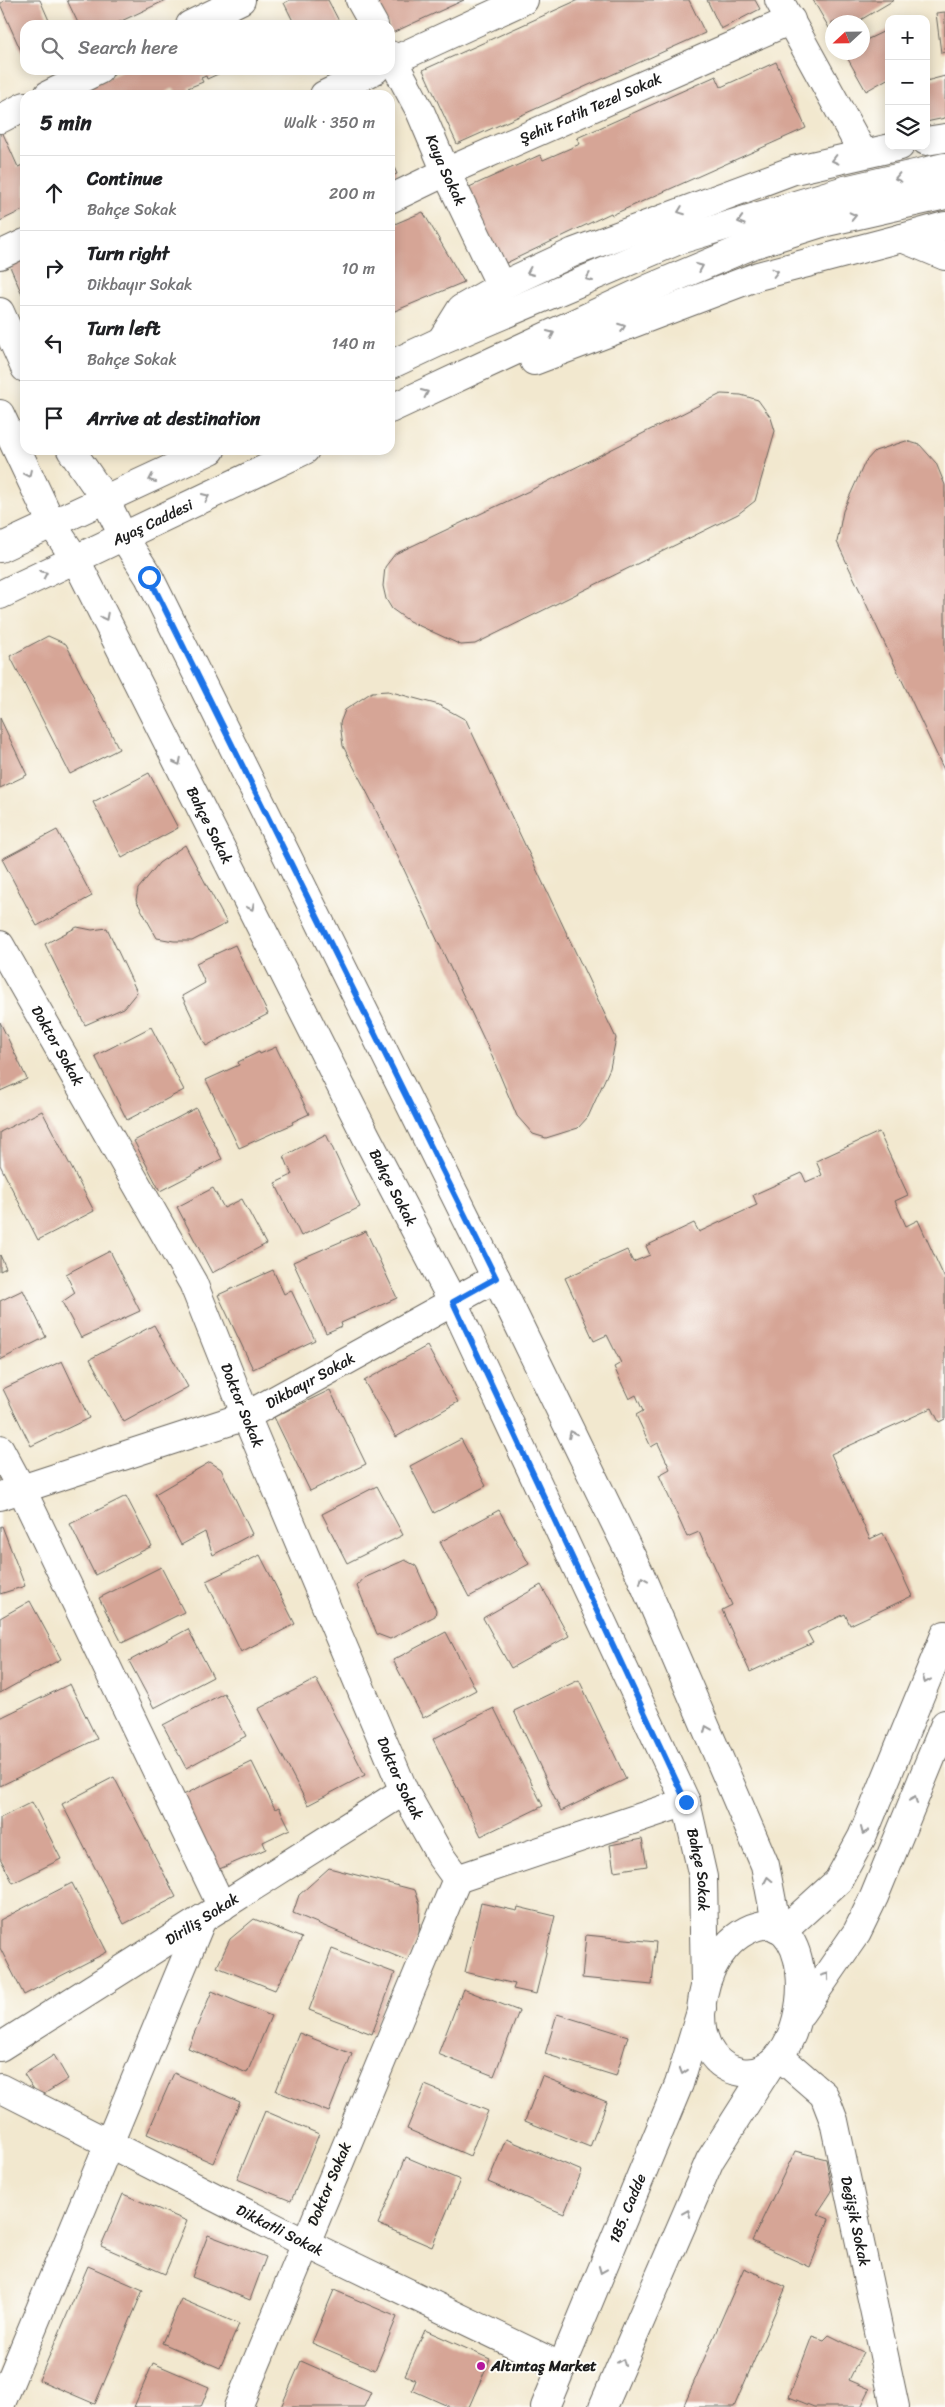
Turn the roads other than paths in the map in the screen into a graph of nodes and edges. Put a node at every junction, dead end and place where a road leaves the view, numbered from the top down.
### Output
1 (241, 0) edge
2 (360, 0) edge
3 (524, 0) edge
4 (785, 10) edge
5 (200, 20) edge
6 (371, 20) edge
7 (395, 58) edge
8 (395, 74) edge
9 (89, 75) edge
10 (362, 75) edge
11 (58, 90) edge
12 (334, 90) edge
13 (20, 108) edge
14 (0, 118) edge
15 (945, 138) edge
16 (930, 141) edge
17 (885, 149) edge
18 (863, 153) junction
19 (945, 167) edge
20 (446, 172) junction
21 (945, 195) edge
22 (395, 197) edge
23 (945, 226) edge
24 (902, 238) junction
25 (20, 245) edge
26 (0, 255) edge
27 (945, 256) edge
28 (501, 286) junction
29 (0, 312) edge
30 (441, 341) junction
31 (20, 357) edge
32 (395, 363) edge
33 (459, 376) junction
34 (395, 408) edge
35 (0, 414) edge
36 (74, 455) edge
37 (200, 455) edge
38 (294, 455) edge
39 (105, 499) junction
40 (52, 524) junction
41 (123, 536) junction
42 (0, 548) edge
43 (76, 560) junction
44 (0, 595) edge
45 (0, 945) edge
46 (496, 1278) junction
47 (453, 1302) junction
48 (246, 1416) junction
49 (0, 1449) edge
50 (11, 1493) edge
51 (945, 1635) edge
52 (945, 1724) edge
53 (404, 1791) junction
54 (686, 1802) junction
55 (457, 1879) junction
56 (212, 1913) junction
57 (780, 1929) junction
58 (704, 1996) junction
59 (798, 2016) junction
60 (0, 2047) edge
61 (775, 2060) junction
62 (0, 2088) edge
63 (110, 2143) junction
64 (304, 2243) junction
65 (562, 2367) junction
66 (0, 2406) edge
67 (238, 2407) edge
68 (545, 2407) edge
69 (603, 2407) edge
70 (895, 2407) edge

1 - 5 street
2 - 6 street
3 - 7 street
4 - 18 street
4 - 20 street, Şehit Fatih Tezel Sokak
8 - 20 street, Kaya Sokak
9 - 11 street
10 - 12 street
13 - 14 street
15 - 16 street
17 - 18 street
18 -> 28 street
19 -> 30 street
20 - 22 street, Şehit Fatih Tezel Sokak
20 - 28 street, Kaya Sokak
33 -> 21 street
23 - 24 street
24 - 27 street
33 -> 24 street
25 - 26 street
28 - 30 street
29 - 31 street
30 - 32 street
34 -> 33 street
35 -> 40 street, Bahçe Sokak
36 - 39 street
37 -> 39 street
41 -> 38 street, Ayaş Caddesi
39 - 40 street
39 - 41 street
40 - 42 street
40 - 43 street, Bahçe Sokak
41 - 43 street, Ayaş Caddesi
41 - 46 street
44 -> 43 street, Ayaş Caddesi
43 -> 47 street, Bahçe Sokak
45 - 48 street, Doktor Sokak
46 - 47 street, Dikbayır Sokak
57 -> 46 street
47 - 48 street, Dikbayır Sokak
47 - 54 street, Bahçe Sokak
48 - 50 street, Dikbayır Sokak
48 - 53 street, Doktor Sokak
49 - 50 street
50 - 56 street
51 -> 57 street
59 -> 52 street
53 - 55 street, Doktor Sokak
53 - 56 street, Diriliş Sokak
54 - 55 street
54 - 58 street, Bahçe Sokak
55 - 64 street, Doktor Sokak
56 - 60 street, Diriliş Sokak
56 - 63 street
57 - 58 street
57 - 59 street
58 - 61 street
58 -> 65 street, 185. Cadde
59 - 61 street
69 -> 61 street
61 - 70 street, Değişik Sokak
62 - 63 street, Dikkatli Sokak
63 - 64 street, Dikkatli Sokak
63 - 66 street
64 - 65 street, Dikkatli Sokak
64 - 67 street, Doktor Sokak
65 - 68 street, 185. Cadde

